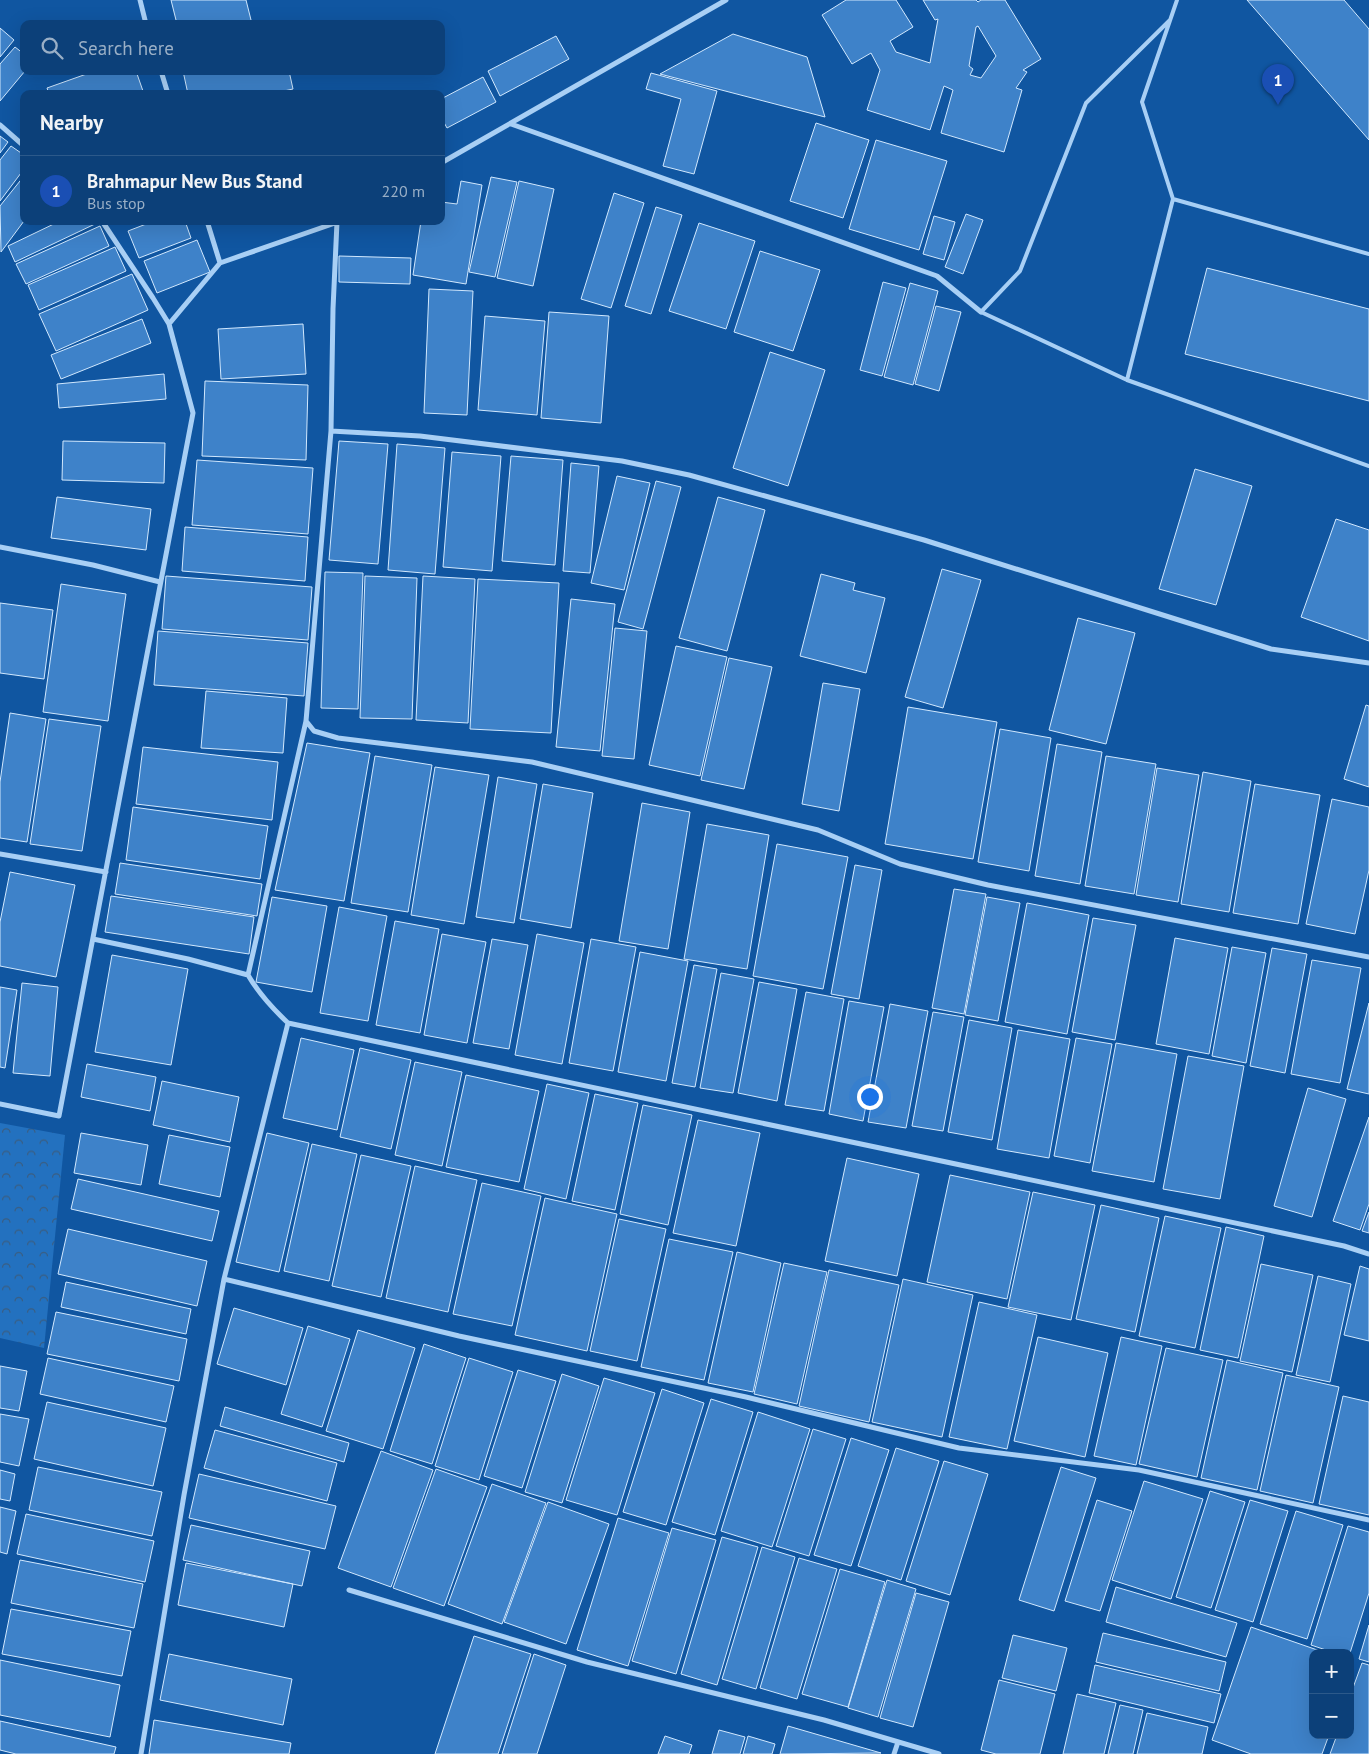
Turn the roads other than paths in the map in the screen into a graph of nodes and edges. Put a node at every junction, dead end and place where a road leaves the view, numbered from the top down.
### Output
1 (140, 0) edge
2 (726, 0) edge
3 (1177, 0) edge
4 (1171, 18) junction
5 (145, 20) edge
6 (162, 75) edge
7 (167, 90) edge
8 (511, 124) junction
9 (0, 125) edge
10 (20, 142) edge
11 (445, 161) edge
12 (1173, 199) junction
13 (105, 225) edge
14 (208, 225) edge
15 (329, 225) edge
16 (338, 225) edge
17 (1369, 254) edge
18 (220, 263) junction
19 (981, 312) junction
20 (169, 324) junction
21 (1127, 380) junction
22 (331, 431) junction
23 (1369, 466) edge
24 (0, 547) edge
25 (160, 582) junction
26 (1369, 663) edge
27 (306, 721) junction
28 (0, 854) edge
29 (106, 872) junction
30 (93, 939) junction
31 (1369, 957) edge
32 (248, 975) junction
33 (288, 1023) junction
34 (0, 1104) edge
35 (1369, 1254) edge
36 (224, 1279) junction
37 (1369, 1520) edge
38 (350, 1590) dead end
39 (898, 1742) junction
40 (141, 1754) edge
41 (894, 1754) edge
42 (940, 1754) edge

1 - 5 street
2 - 8 street
3 - 4 lane
4 - 12 lane
4 - 19 lane
6 - 7 street
8 - 11 street
8 - 19 street
9 - 10 street
12 - 17 lane
12 - 21 lane
13 - 20 street
14 - 18 street
15 - 18 street
16 - 22 street
18 - 20 street
19 - 21 lane
20 - 25 street
21 - 23 lane
22 - 26 street
22 - 27 street
24 - 25 street
25 - 29 street
27 - 31 street
27 - 32 street
28 - 29 street
29 - 30 street
30 - 32 street
30 - 34 street
32 - 33 street
33 - 35 street
33 - 36 street
36 - 37 street
36 - 40 street
38 - 39 street
39 - 41 street
39 - 42 street

